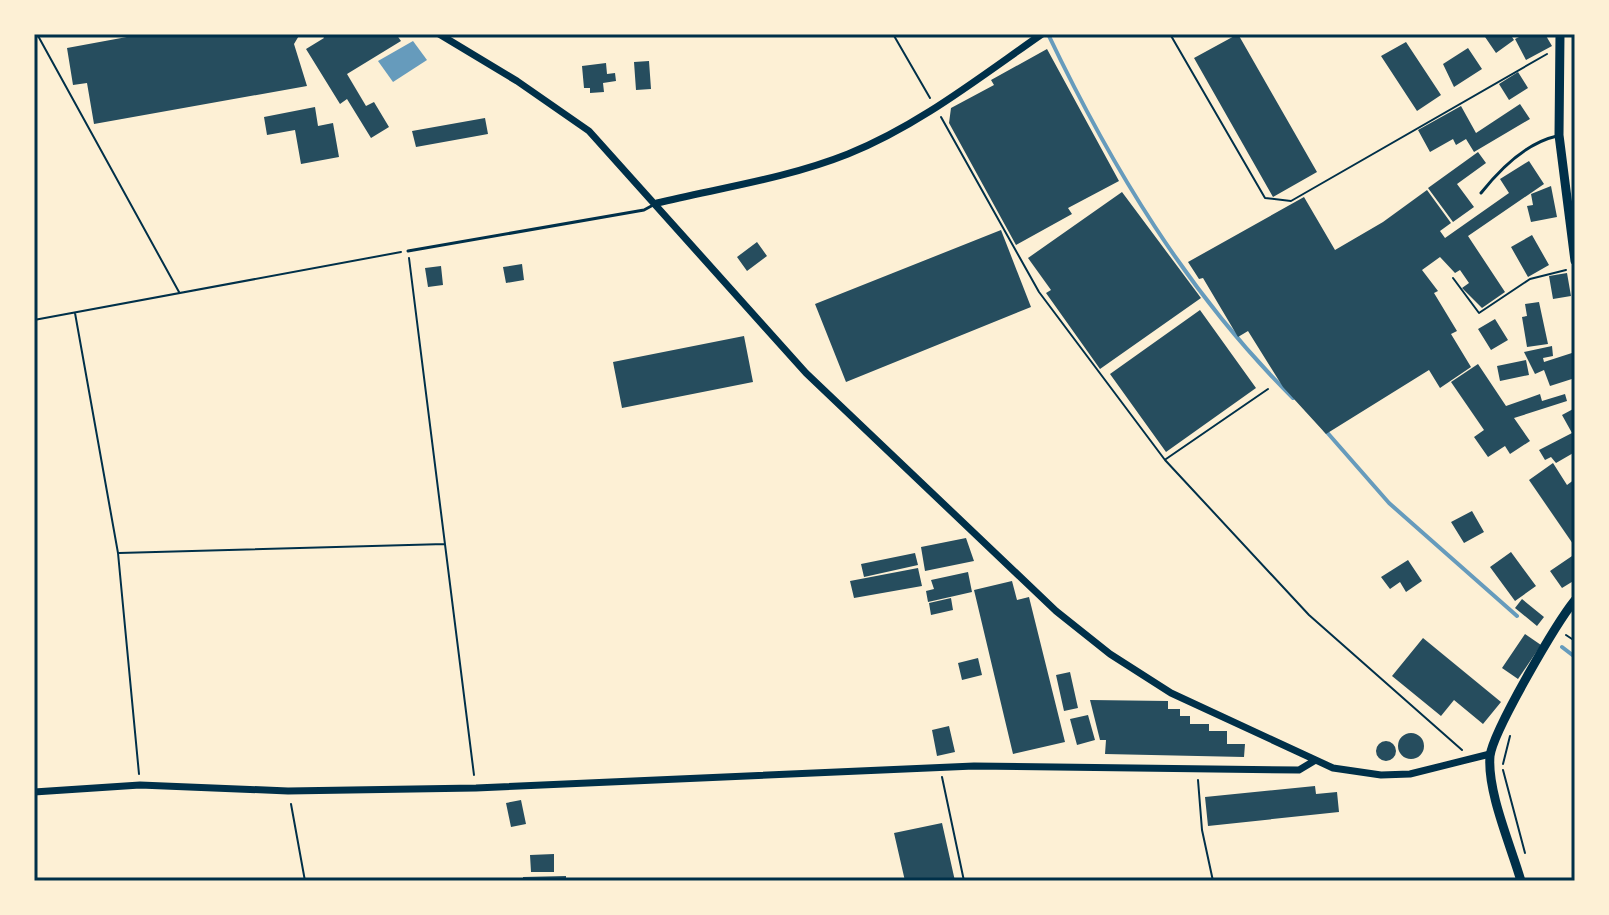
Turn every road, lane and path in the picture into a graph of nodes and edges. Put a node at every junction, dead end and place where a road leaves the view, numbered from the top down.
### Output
1 (37, 34) edge
2 (439, 34) edge
3 (893, 34) edge
4 (1170, 34) edge
5 (1560, 34) edge
6 (1041, 35) edge
7 (1560, 46) junction
8 (935, 107) junction
9 (1559, 135) junction
10 (1481, 193) dead end
11 (657, 203) junction
12 (408, 251) junction
13 (1575, 261) edge
14 (1575, 268) edge
15 (1453, 278) dead end
16 (179, 293) junction
17 (75, 312) junction
18 (34, 320) edge
19 (1268, 389) dead end
20 (1165, 460) junction
21 (445, 544) junction
22 (118, 553) junction
23 (1575, 600) edge
24 (1513, 725) dead end
25 (1490, 754) junction
26 (1471, 759) junction
27 (1314, 761) junction
28 (940, 768) junction
29 (1197, 769) junction
30 (140, 785) junction
31 (476, 788) junction
32 (288, 791) junction
33 (34, 792) edge
34 (1525, 852) dead end
35 (305, 881) edge
36 (964, 881) edge
37 (1213, 881) edge
38 (1521, 881) edge

1 - 16 path
2 - 11 street
3 - 8 path
4 - 7 path
5 - 7 street
6 - 8 street
7 - 9 street
8 - 11 street
8 - 20 path
9 - 10 lane
9 - 13 street
11 - 12 lane
11 - 27 street
12 - 16 path
12 - 21 path
14 - 15 path
16 - 17 path
17 - 18 path
17 - 22 path
19 - 20 path
20 - 26 path
21 - 22 path
21 - 31 path
22 - 30 path
23 - 25 street
24 - 34 path
25 - 26 street
25 - 38 street
26 - 27 street
27 - 29 street
28 - 29 street
28 - 31 street
28 - 36 path
29 - 37 path
30 - 32 street
30 - 33 street
31 - 32 street
32 - 35 path

